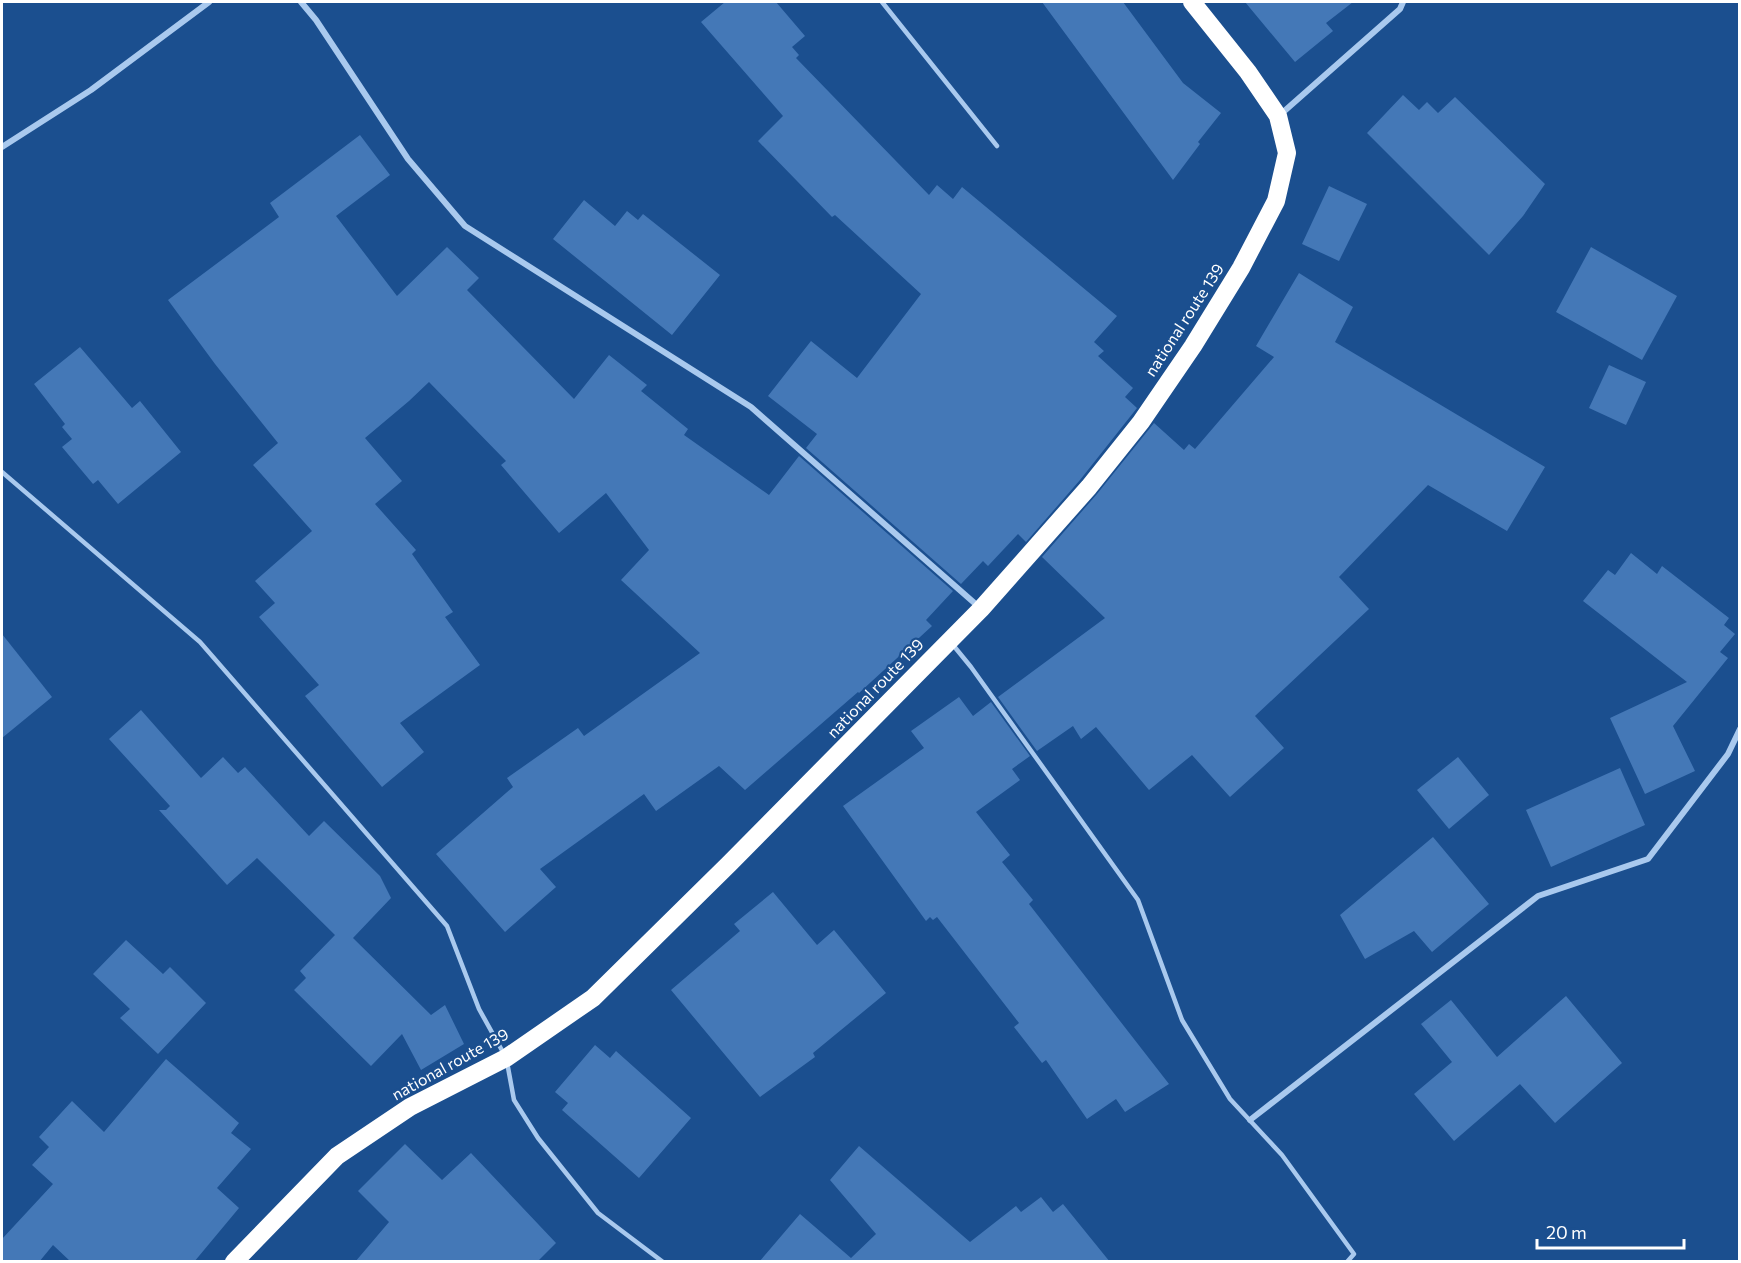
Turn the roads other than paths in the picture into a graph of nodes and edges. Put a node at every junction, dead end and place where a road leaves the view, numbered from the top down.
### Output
1 (209, 2) edge
2 (301, 2) edge
3 (882, 2) edge
4 (1192, 2) edge
5 (1403, 2) edge
6 (1278, 116) junction
7 (997, 146) dead end
8 (2, 147) edge
9 (2, 472) edge
10 (981, 609) junction
11 (949, 641) junction
12 (1740, 729) edge
13 (506, 1058) junction
14 (1250, 1120) junction
15 (234, 1262) edge
16 (663, 1262) edge
17 (1347, 1262) edge

1 - 8 street
2 - 10 street
3 - 7 lane
4 - 6 highway, national route 139
5 - 6 street
6 - 10 highway, national route 139
9 - 13 lane
10 - 11 highway, national route 139
11 - 13 highway, national route 139
11 - 14 lane
12 - 14 street
13 - 15 highway, national route 139
13 - 16 lane
14 - 17 lane

